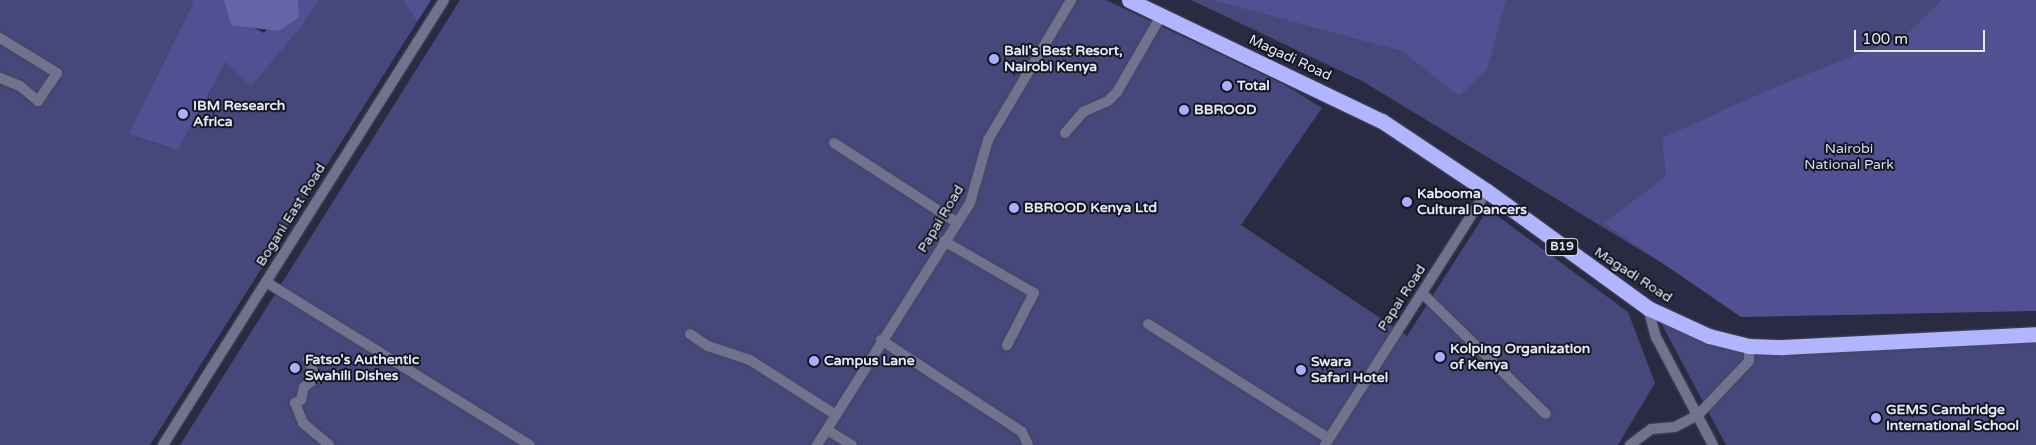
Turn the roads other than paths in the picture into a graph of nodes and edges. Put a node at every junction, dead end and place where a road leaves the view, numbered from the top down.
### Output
1 (444, 0) edge
2 (1071, 0) edge
3 (1129, 0) edge
4 (1161, 16) junction
5 (0, 38) edge
6 (0, 78) edge
7 (1065, 133) dead end
8 (834, 143) dead end
9 (1487, 191) junction
10 (956, 222) junction
11 (944, 241) junction
12 (266, 282) junction
13 (1422, 292) junction
14 (1648, 308) junction
15 (1148, 324) dead end
16 (690, 334) dead end
17 (2036, 334) edge
18 (881, 340) junction
19 (1007, 346) dead end
20 (1749, 346) junction
21 (308, 360) dead end
22 (836, 414) junction
23 (1546, 414) dead end
24 (1698, 415) junction
25 (827, 430) junction
26 (1327, 442) edge
27 (163, 445) edge
28 (329, 445) edge
29 (530, 445) edge
30 (817, 445) edge
31 (852, 445) edge
32 (1028, 445) edge
33 (1630, 445) edge
34 (1713, 445) edge

1 - 12 street, Bogani East Road
2 - 10 street, Papai Road
3 - 4 highway, Magadi Road / B19
4 - 7 street
4 - 9 highway, Magadi Road / B19
5 - 6 street
8 - 10 street
9 - 13 street, Papai Road
9 - 14 highway, Magadi Road / B19
10 - 11 street, Papai Road
11 - 18 street, Papai Road
11 - 19 street
12 - 27 street, Bogani East Road
12 - 29 street
13 - 23 street
13 - 26 street, Papai Road
14 - 20 highway, Magadi Road / B19
14 - 24 street
15 - 26 street
16 - 22 street
17 - 20 highway, Magadi Road / B19
18 - 22 street, Papai Road
18 - 32 street
20 - 24 street
21 - 28 street
22 - 25 street, Papai Road
24 - 33 street
24 - 34 street
25 - 30 street, Papai Road
25 - 31 street

